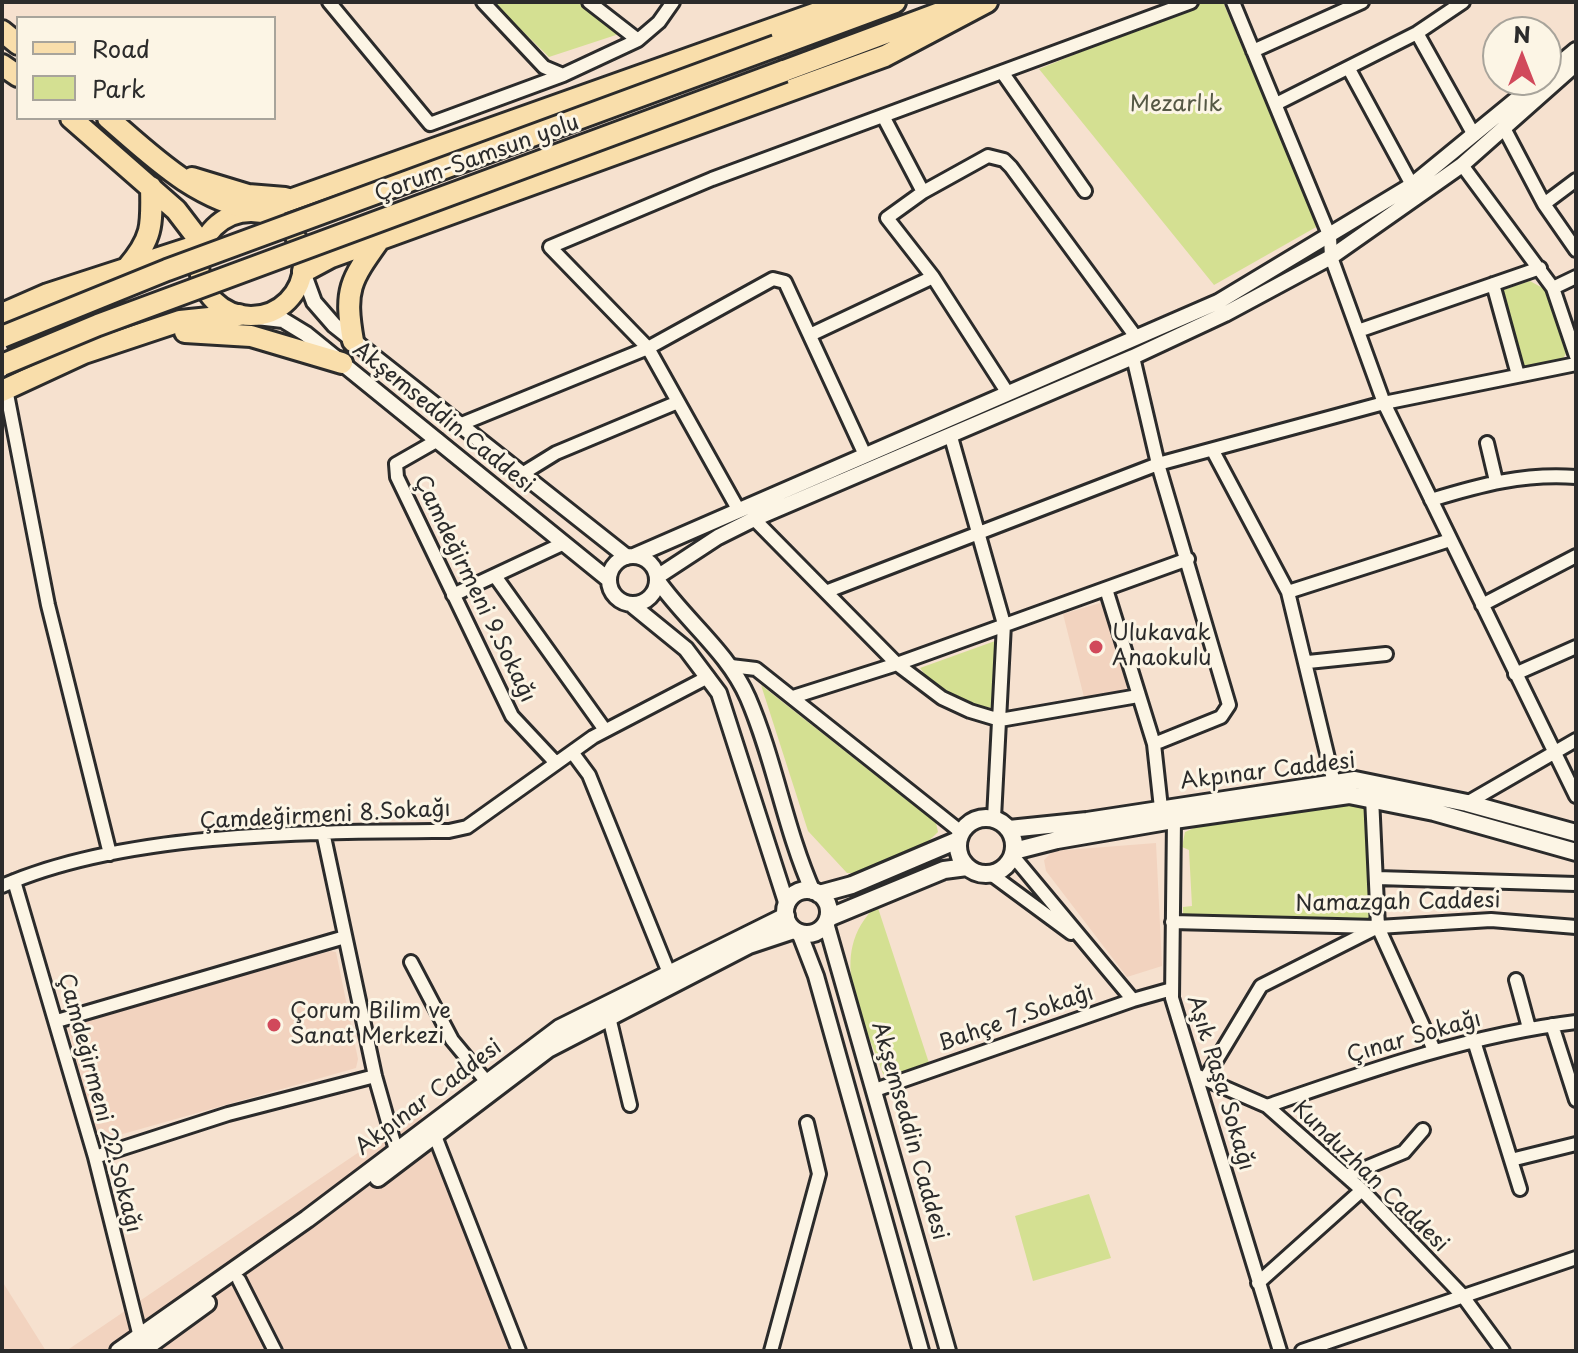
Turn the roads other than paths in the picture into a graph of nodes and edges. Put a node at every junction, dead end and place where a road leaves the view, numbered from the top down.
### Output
1 (329, 2) edge
2 (589, 2) edge
3 (673, 2) edge
4 (857, 2) edge
5 (895, 2) edge
6 (970, 2) edge
7 (987, 2) edge
8 (1191, 2) edge
9 (1233, 2) edge
10 (1362, 2) edge
11 (1463, 2) edge
12 (485, 3) edge
13 (1443, 7) edge
14 (1417, 33) junction
15 (638, 40) junction
16 (1253, 51) junction
17 (1576, 64) edge
18 (1349, 69) junction
19 (1002, 72) junction
20 (563, 75) junction
21 (1521, 96) edge
22 (1276, 104) junction
23 (883, 116) junction
24 (73, 120) edge
25 (110, 120) edge
26 (1505, 130) junction
27 (1474, 135) junction
28 (1462, 165) junction
29 (170, 171) junction
30 (1576, 180) edge
31 (1412, 185) junction
32 (151, 187) junction
33 (1085, 191) dead end
34 (923, 192) junction
35 (293, 199) junction
36 (1544, 204) junction
37 (259, 211) junction
38 (1330, 237) junction
39 (380, 239) junction
40 (202, 244) junction
41 (1576, 250) edge
42 (1331, 257) junction
43 (1540, 268) junction
44 (126, 269) junction
45 (303, 272) junction
46 (933, 277) junction
47 (1576, 277) edge
48 (1493, 284) junction
49 (1553, 288) junction
50 (2, 314) edge
51 (239, 315) junction
52 (1358, 331) junction
53 (141, 334) junction
54 (810, 335) junction
55 (2, 337) edge
56 (1136, 337) junction
57 (353, 341) junction
58 (648, 348) junction
59 (1576, 356) edge
60 (1133, 357) junction
61 (342, 363) junction
62 (1576, 364) edge
63 (2, 365) edge
64 (1518, 375) junction
65 (4, 390) edge
66 (1007, 392) junction
67 (678, 402) junction
68 (1384, 403) junction
69 (459, 425) junction
70 (951, 437) junction
71 (438, 440) junction
72 (1487, 443) dead end
73 (1213, 451) junction
74 (865, 455) junction
75 (1158, 464) junction
76 (522, 474) junction
77 (1576, 477) edge
78 (1496, 481) junction
79 (1431, 500) junction
80 (738, 509) junction
81 (754, 519) junction
82 (977, 535) junction
83 (1450, 540) junction
84 (562, 544) junction
85 (630, 556) junction
86 (1576, 556) edge
87 (1188, 559) junction
88 (495, 576) junction
89 (658, 579) junction
90 (609, 580) junction
91 (1106, 589) junction
92 (828, 591) junction
93 (1288, 592) junction
94 (453, 595) junction
95 (632, 605) junction
96 (1482, 605) junction
97 (1004, 624) junction
98 (1576, 647) edge
99 (1386, 654) dead end
100 (1308, 662) junction
101 (897, 664) junction
102 (731, 666) junction
103 (1515, 674) junction
104 (708, 677) junction
105 (1138, 696) junction
106 (793, 697) junction
107 (1000, 720) junction
108 (605, 730) junction
109 (1576, 740) edge
110 (1154, 744) junction
111 (1557, 751) junction
112 (572, 752) junction
113 (556, 763) junction
114 (1334, 783) junction
115 (1576, 796) edge
116 (1372, 797) junction
117 (1467, 803) junction
118 (1161, 808) junction
119 (994, 818) junction
120 (1174, 820) junction
121 (1009, 829) junction
122 (323, 832) junction
123 (1576, 833) edge
124 (960, 836) junction
125 (1576, 852) edge
126 (1014, 853) junction
127 (110, 854) junction
128 (967, 867) junction
129 (991, 874) junction
130 (1377, 878) junction
131 (8, 884) edge
132 (1576, 884) edge
133 (816, 893) junction
134 (792, 920) junction
135 (827, 921) junction
136 (1172, 922) junction
137 (1378, 927) junction
138 (1576, 927) edge
139 (345, 937) junction
140 (1086, 945) junction
141 (411, 962) dead end
142 (669, 973) junction
143 (1516, 980) dead end
144 (1172, 989) junction
145 (1133, 1000) junction
146 (609, 1017) junction
147 (57, 1021) junction
148 (1576, 1022) edge
149 (1552, 1025) junction
150 (1529, 1028) junction
151 (1474, 1041) junction
152 (1434, 1050) junction
153 (375, 1076) junction
154 (1202, 1078) junction
155 (486, 1081) junction
156 (875, 1090) junction
157 (1576, 1100) edge
158 (630, 1105) dead end
159 (1267, 1106) junction
160 (807, 1123) dead end
161 (1423, 1130) dead end
162 (435, 1136) junction
163 (1576, 1144) edge
164 (396, 1150) junction
165 (95, 1157) junction
166 (1511, 1160) junction
167 (1346, 1176) junction
168 (1520, 1189) dead end
169 (1362, 1190) junction
170 (1576, 1258) edge
171 (239, 1280) junction
172 (1258, 1283) junction
173 (1462, 1295) junction
174 (1492, 1334) junction
175 (140, 1344) edge
176 (119, 1351) edge
177 (275, 1351) edge
178 (519, 1351) edge
179 (771, 1351) edge
180 (921, 1351) edge
181 (948, 1351) edge
182 (1280, 1351) edge
183 (1302, 1351) edge
184 (1493, 1351) edge
185 (1503, 1351) edge

1 - 20 street
2 - 15 street
3 - 15 street
4 - 35 highway
5 - 55 highway, Çorum-Samsun yolu, bridge
6 - 63 highway, Çorum-Samsun yolu, bridge
7 - 39 highway
8 - 19 street
9 - 16 street
10 - 16 street
11 - 13 street
12 - 20 street
13 - 14 street
14 - 18 street
14 - 27 street
15 - 20 street
16 - 22 street
17 - 26 street
18 - 22 street
18 - 31 street
19 - 23 street
19 - 33 street
21 - 27 street
22 - 38 street
23 - 34 street
23 - 58 street
24 - 32 highway
25 - 29 highway
26 - 28 street
26 - 36 street
27 - 31 street
28 - 42 street
28 - 43 street
29 - 35 highway
29 - 37 highway
30 - 36 street
31 - 38 street
32 - 40 highway
32 - 44 highway
34 - 46 street
34 - 56 street
35 - 37 highway
36 - 41 street
37 - 40 main road
37 - 45 main road
38 - 42 street
38 - 56 street
39 - 45 highway
39 - 57 highway
40 - 44 highway
40 - 51 main road
42 - 52 street
42 - 60 street
43 - 48 street
43 - 49 street
44 - 50 highway
45 - 51 main road
45 - 57 street, Akşemseddin Caddesi
46 - 54 street
46 - 66 street
47 - 49 street
48 - 52 street
48 - 64 street
49 - 59 street
51 - 53 highway
51 - 61 street, Akşemseddin Caddesi
52 - 68 street
53 - 61 highway
53 - 65 highway
54 - 58 street
54 - 74 street
56 - 66 street
57 - 69 street, Akşemseddin Caddesi
58 - 67 street
58 - 69 street
60 - 70 street
60 - 75 street
61 - 71 street, Akşemseddin Caddesi
62 - 64 street
64 - 68 street
65 - 127 street
66 - 74 street
67 - 76 street
67 - 80 street
68 - 73 street
68 - 79 street
69 - 76 street, Akşemseddin Caddesi
70 - 81 street
70 - 82 street
71 - 84 street, Akşemseddin Caddesi
71 - 94 street, Çamdeğirmeni 9.Sokağı
72 - 78 street
73 - 75 street
73 - 93 street
74 - 80 street
75 - 82 street
75 - 87 street
76 - 85 street, Akşemseddin Caddesi
77 - 78 street
78 - 79 street
79 - 83 street
80 - 85 street
81 - 89 street
81 - 92 street
82 - 92 street
82 - 97 street
83 - 93 street
83 - 96 street
84 - 88 street
84 - 90 street, Akşemseddin Caddesi
85 - 89 street
85 - 90 street
86 - 96 street
87 - 91 street
87 - 110 street
88 - 94 street
88 - 108 street
89 - 95 street
89 - 102 street
90 - 95 street
91 - 97 street
91 - 105 street
92 - 101 street
93 - 100 street
94 - 113 street, Çamdeğirmeni 9.Sokağı
95 - 104 street
96 - 103 street
97 - 101 street
97 - 107 street
98 - 103 street
99 - 100 street
100 - 114 street
101 - 106 street
101 - 107 street
102 - 106 street
102 - 133 street
103 - 111 street
104 - 108 street, Çamdeğirmeni 8.Sokağı
104 - 134 street
105 - 107 street
105 - 110 street
106 - 124 street
107 - 119 street
108 - 112 street, Çamdeğirmeni 8.Sokağı
109 - 111 street
110 - 118 street
111 - 115 street
111 - 117 street
112 - 113 street, Çamdeğirmeni 8.Sokağı
112 - 142 street
113 - 122 street, Çamdeğirmeni 8.Sokağı
114 - 117 main road, Akpınar Caddesi
114 - 118 main road, Akpınar Caddesi
116 - 120 main road, Akpınar Caddesi
116 - 125 main road, Akpınar Caddesi
116 - 130 street
117 - 123 main road, Akpınar Caddesi
118 - 121 main road, Akpınar Caddesi
119 - 121 main road
119 - 124 main road
120 - 126 main road, Akpınar Caddesi
120 - 136 street, Aşık Paşa Sokağı
121 - 126 main road
122 - 127 street, Çamdeğirmeni 8.Sokağı
122 - 139 street
124 - 128 main road
124 - 133 main road
126 - 129 main road
126 - 140 street
127 - 131 street, Çamdeğirmeni 8.Sokağı
128 - 129 main road
128 - 135 main road
129 - 140 street
130 - 132 street
130 - 137 street
131 - 147 street, Çamdeğirmeni 22.Sokağı
133 - 134 main road
133 - 135 main road
134 - 135 main road
134 - 142 main road, Akpınar Caddesi
134 - 146 main road, Akpınar Caddesi
134 - 180 street
135 - 156 street, Akşemseddin Caddesi
136 - 137 street, Namazgah Caddesi
136 - 144 street, Aşık Paşa Sokağı
137 - 138 street, Namazgah Caddesi
137 - 152 street
137 - 154 street
139 - 147 street
139 - 153 street
140 - 145 street
141 - 155 street
142 - 155 main road, Akpınar Caddesi
143 - 150 street
144 - 145 street, Bahçe 7.Sokağı
144 - 154 street, Aşık Paşa Sokağı
145 - 156 street, Bahçe 7.Sokağı
146 - 158 street
146 - 162 main road, Akpınar Caddesi
147 - 165 street, Çamdeğirmeni 22.Sokağı
148 - 149 street, Çınar Sokağı
149 - 150 street, Çınar Sokağı
149 - 157 street
150 - 151 street, Çınar Sokağı
151 - 152 street, Çınar Sokağı
151 - 166 street
152 - 159 street, Çınar Sokağı
153 - 164 street
153 - 165 street
154 - 159 street, Kunduzhan Caddesi
154 - 172 street, Aşık Paşa Sokağı
155 - 164 main road, Akpınar Caddesi
156 - 181 street, Akşemseddin Caddesi
159 - 167 street, Kunduzhan Caddesi
160 - 179 street
161 - 167 street
162 - 171 main road, Akpınar Caddesi
162 - 178 street
163 - 166 street
164 - 175 main road, Akpınar Caddesi
165 - 175 street, Çamdeğirmeni 22.Sokağı
166 - 168 street
167 - 169 street, Kunduzhan Caddesi
169 - 172 street
169 - 173 street, Kunduzhan Caddesi
170 - 173 street
171 - 175 main road, Akpınar Caddesi
171 - 177 street
172 - 182 street, Aşık Paşa Sokağı
173 - 174 street, Kunduzhan Caddesi
173 - 183 street
174 - 184 street
174 - 185 street, Kunduzhan Caddesi
175 - 176 main road, Akpınar Caddesi

